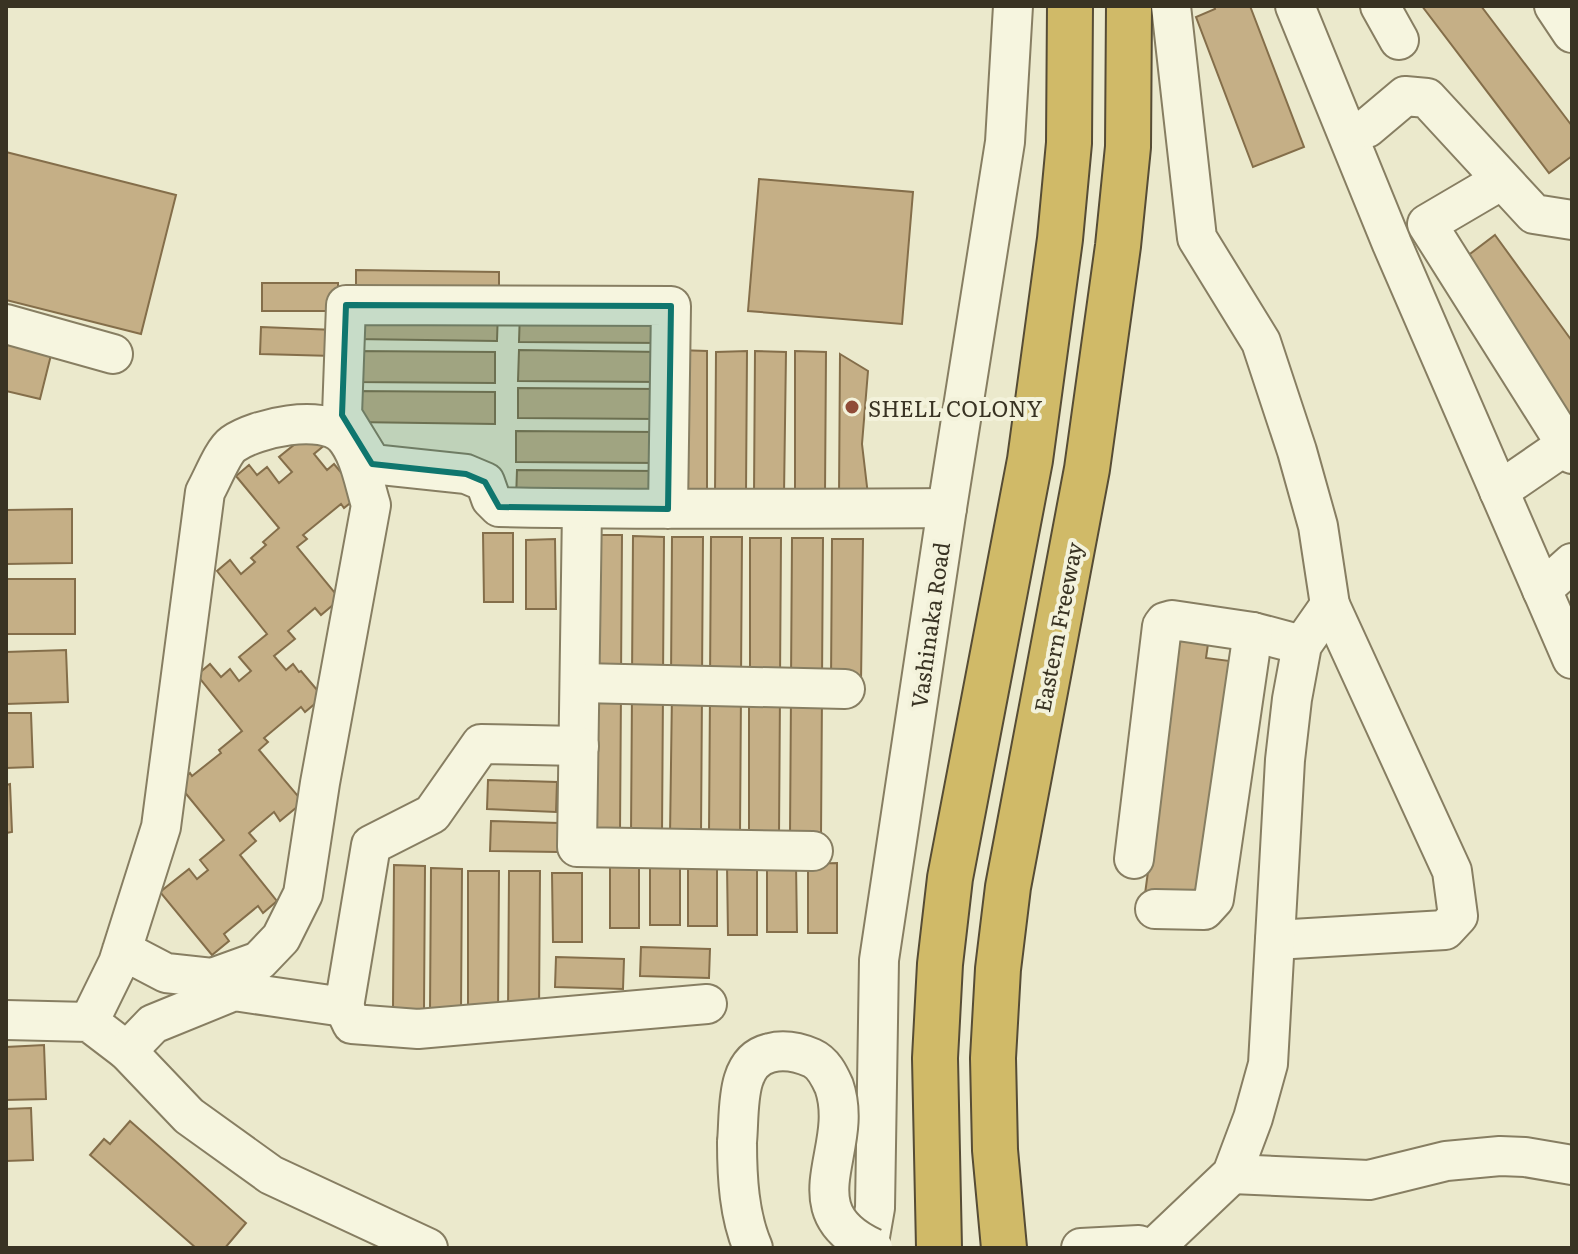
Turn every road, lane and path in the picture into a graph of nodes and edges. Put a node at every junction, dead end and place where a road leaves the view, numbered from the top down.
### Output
1 (1013, 6) edge
2 (1070, 6) edge
3 (1129, 6) edge
4 (1171, 6) edge
5 (1295, 6) edge
6 (1380, 6) edge
7 (1554, 6) edge
8 (1572, 33) edge
9 (1399, 40) dead end
10 (1367, 128) dead end
11 (1502, 180) junction
12 (1572, 220) edge
13 (1427, 224) junction
14 (1392, 244) junction
15 (6, 324) edge
16 (113, 354) dead end
17 (1569, 449) edge
18 (1499, 491) junction
19 (947, 508) junction
20 (582, 509) junction
21 (668, 509) junction
22 (1572, 563) edge
23 (1542, 590) junction
24 (1330, 605) junction
25 (1253, 632) junction
26 (1302, 645) junction
27 (1572, 659) edge
28 (581, 683) junction
29 (845, 689) dead end
30 (579, 746) junction
31 (813, 851) dead end
32 (1134, 859) dead end
33 (1155, 909) dead end
34 (1275, 940) junction
35 (122, 950) junction
36 (707, 1004) dead end
37 (344, 1007) junction
38 (6, 1020) edge
39 (89, 1022) junction
40 (127, 1051) junction
41 (1572, 1165) edge
42 (1232, 1174) junction
43 (1127, 1247) edge
44 (428, 1248) edge
45 (753, 1248) edge
46 (871, 1248) edge
47 (939, 1248) edge
48 (1004, 1248) edge
49 (1081, 1248) edge
50 (1146, 1248) edge
51 (1154, 1248) edge

1 - 19 street, Vashinaka Road
2 - 47 highway
3 - 48 highway, Eastern Freeway
4 - 24 street
5 - 14 street
6 - 9 street
7 - 8 street
10 - 11 street
11 - 12 street
11 - 13 street
13 - 14 street
13 - 17 street
14 - 18 street
15 - 16 street
17 - 18 street
18 - 23 street
19 - 21 street
19 - 46 street, Vashinaka Road
20 - 21 street
20 - 21 street
20 - 28 street
22 - 23 street
23 - 27 street
24 - 26 street
24 - 34 street
25 - 26 street
25 - 32 street
25 - 33 street
26 - 34 street
28 - 29 street
28 - 30 street
30 - 31 street
30 - 37 street
34 - 42 street
35 - 35 street
35 - 39 street
36 - 37 street
37 - 40 street
38 - 39 street
39 - 40 street
40 - 44 street
41 - 42 street
42 - 51 street
43 - 49 street
43 - 50 street
45 - 46 street, Vashinaka Road, bridge

